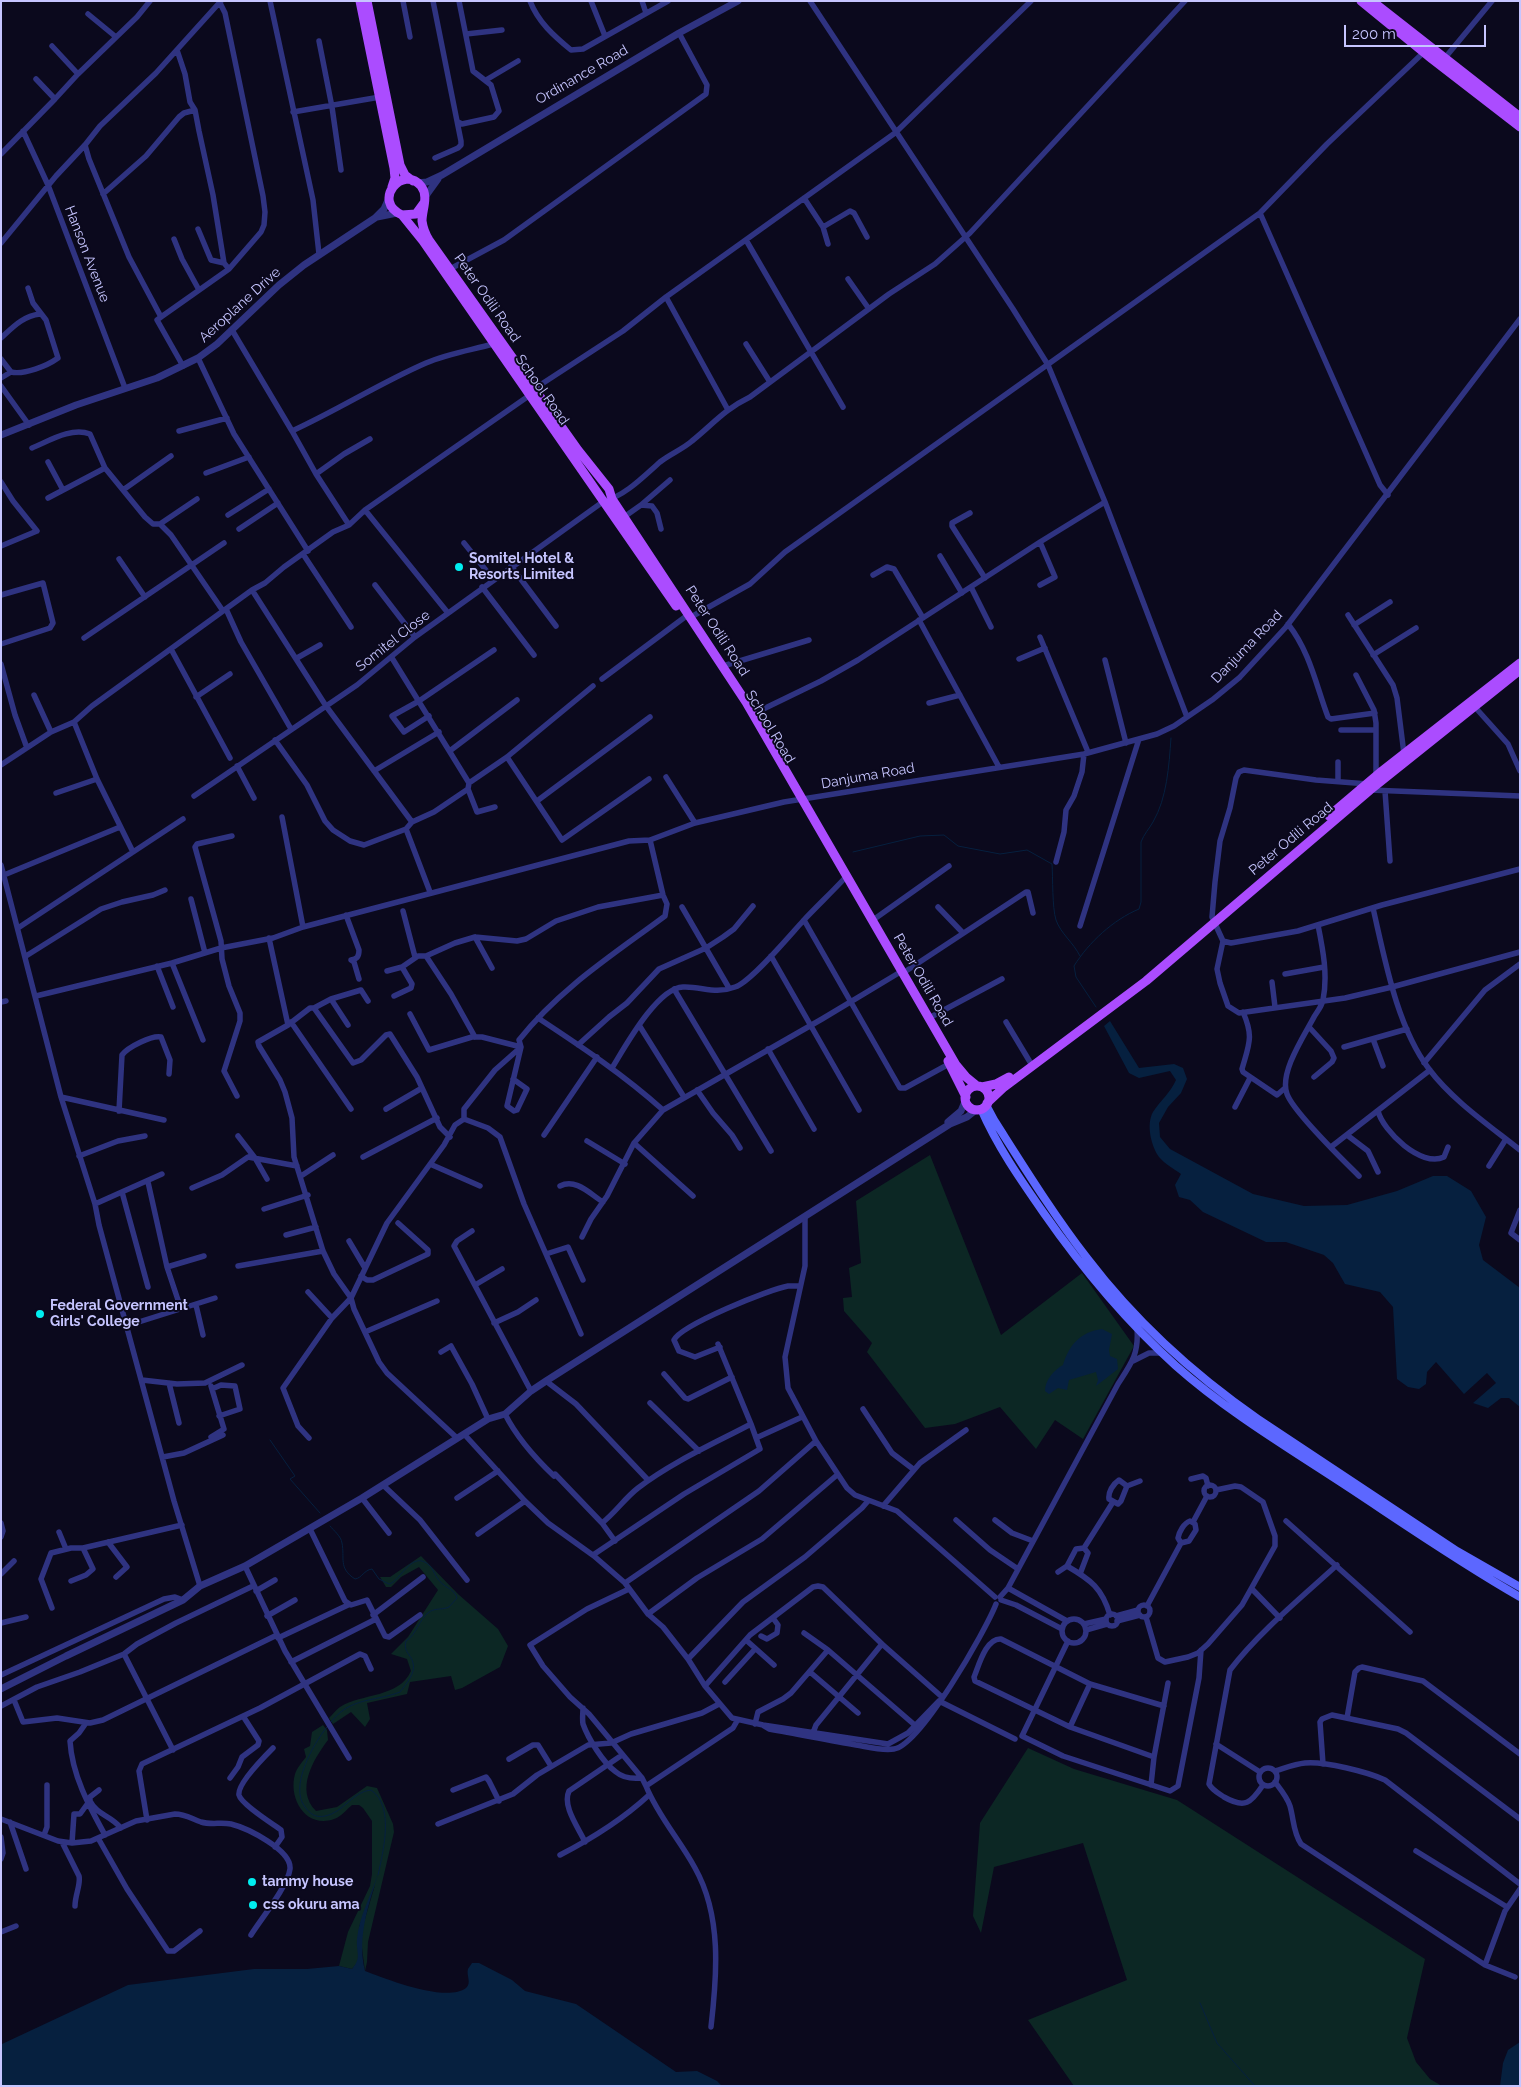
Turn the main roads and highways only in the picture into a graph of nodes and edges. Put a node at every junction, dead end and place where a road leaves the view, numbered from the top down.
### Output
1 (360, 1) edge
2 (367, 1) edge
3 (1361, 1) edge
4 (1372, 1) edge
5 (1520, 117) edge
6 (1520, 126) edge
7 (415, 182) junction
8 (392, 187) junction
9 (425, 200) junction
10 (400, 214) junction
11 (532, 392) junction
12 (608, 500) junction
13 (688, 617) junction
14 (1520, 663) edge
15 (1520, 670) edge
16 (1369, 787) junction
17 (800, 800) junction
18 (1213, 920) junction
19 (900, 973) junction
20 (979, 1086) junction
21 (966, 1098) junction
22 (983, 1106) junction
23 (1520, 1587) edge
24 (1520, 1597) edge

1 - 8 main road
2 - 7 main road
3 - 6 main road
4 - 5 main road
7 - 8 main road
7 - 9 main road
8 - 10 main road
9 - 10 main road
9 - 11 main road, Peter Odili Road
10 - 11 main road, School Road
11 - 12 main road, School Road
12 - 13 main road, School Road
12 - 13 main road, Peter Odili Road
13 - 17 main road, School Road
13 - 17 main road, Peter Odili Road
14 - 16 main road, Peter Odili Road
15 - 16 main road, Peter Odili Road
16 - 18 main road, Peter Odili Road
17 - 19 main road, School Road
17 - 19 main road, Peter Odili Road
18 - 20 main road, Peter Odili Road
18 - 22 main road, Peter Odili Road
19 - 20 main road, Peter Odili Road
19 - 21 main road, School Road
20 - 21 main road
20 - 22 main road
21 - 22 main road
22 - 23 main road
22 - 24 main road

